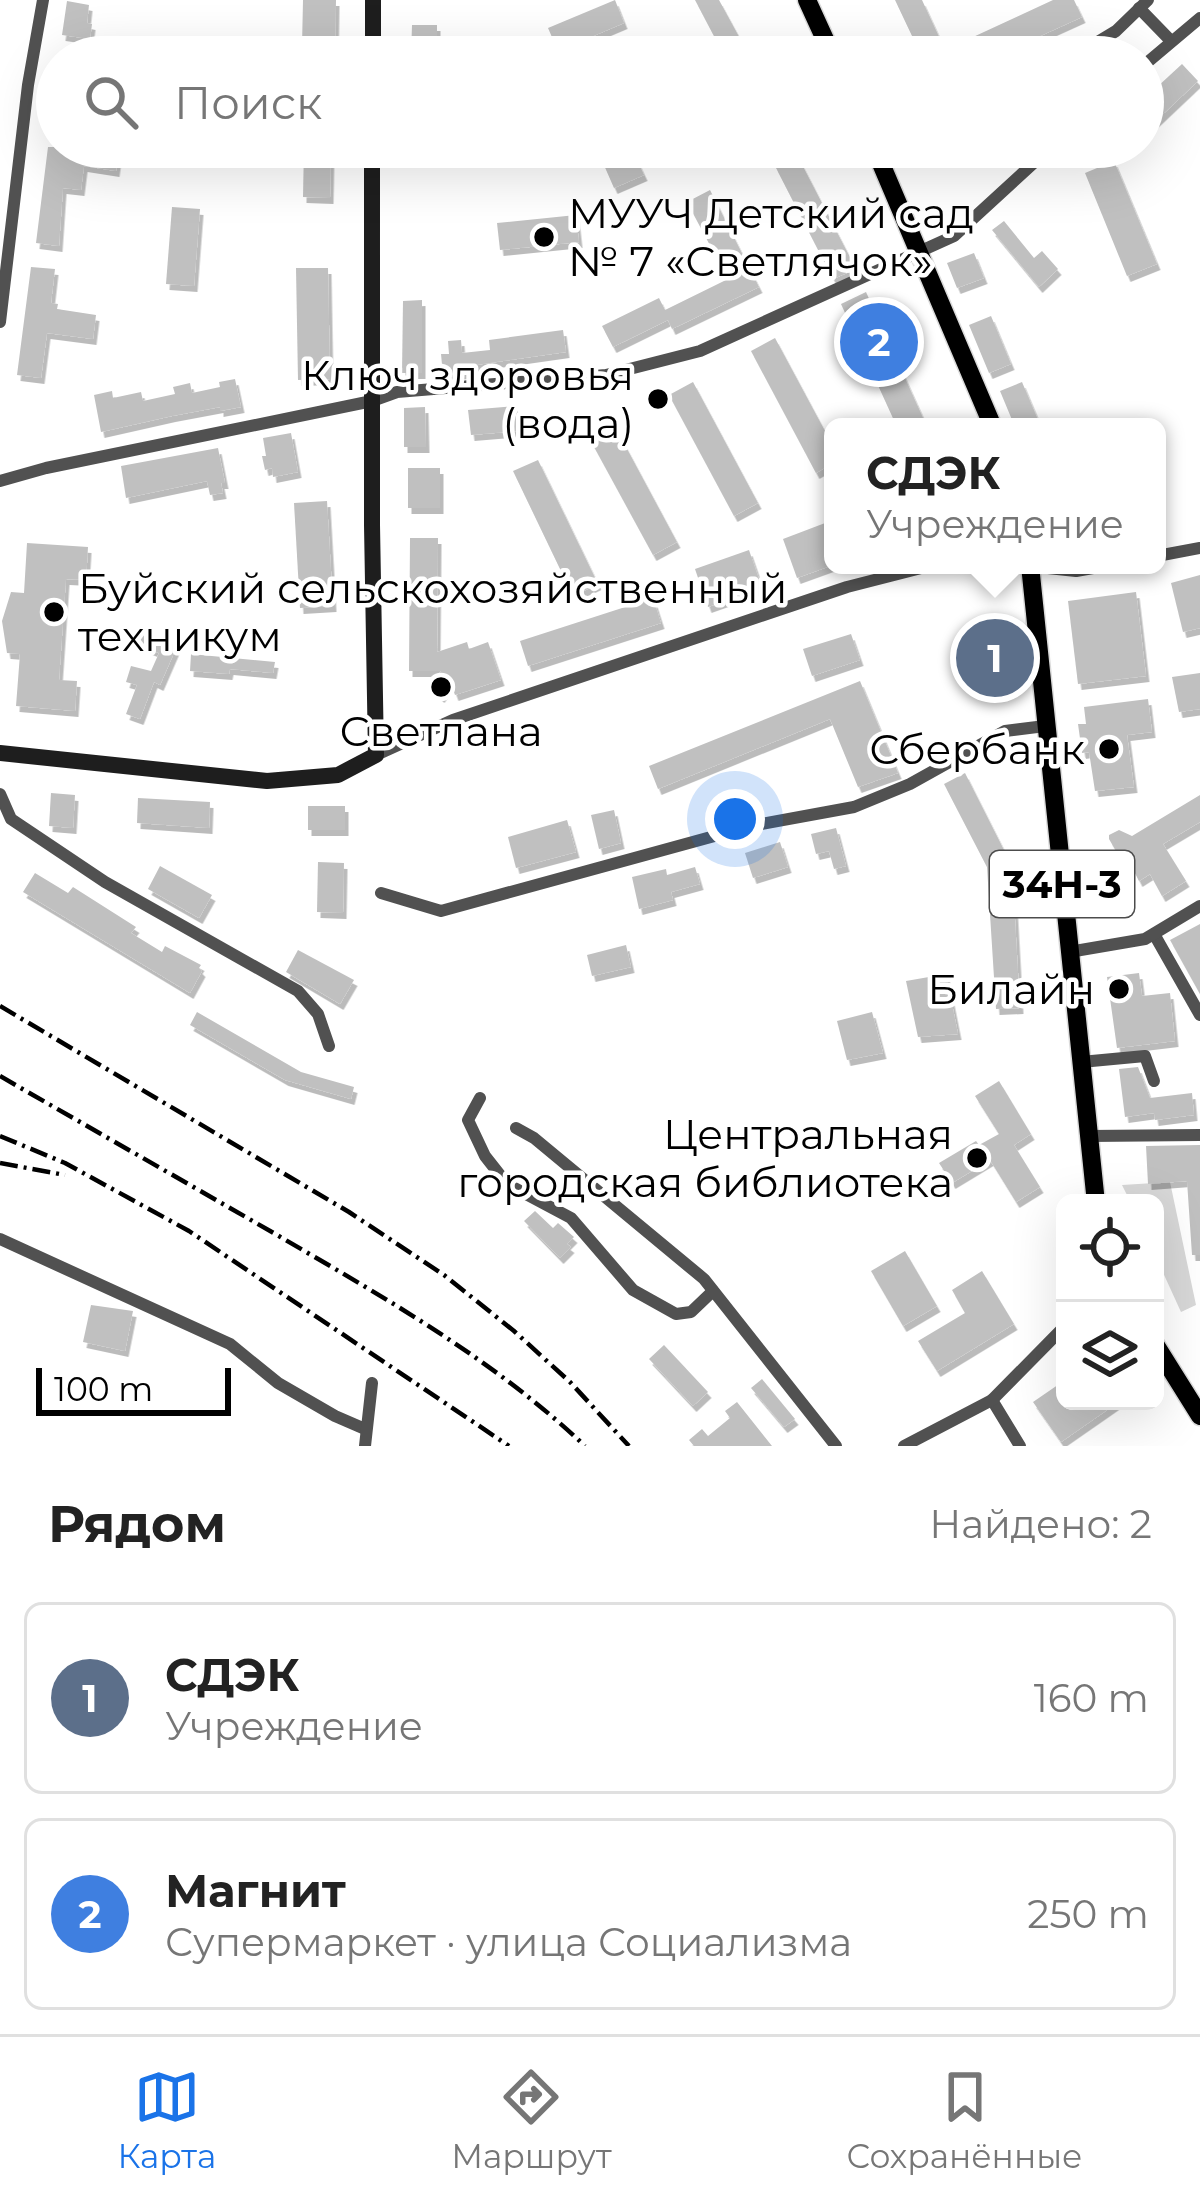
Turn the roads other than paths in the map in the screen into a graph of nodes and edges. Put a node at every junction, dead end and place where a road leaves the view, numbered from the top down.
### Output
1 (43, 0) edge
2 (374, 0) edge
3 (807, 0) edge
4 (1144, 4) edge
5 (1197, 26) edge
6 (37, 36) edge
7 (373, 36) edge
8 (823, 36) edge
9 (1109, 36) edge
10 (36, 40) edge
11 (1171, 41) junction
12 (1164, 47) edge
13 (372, 168) edge
14 (883, 168) edge
15 (1028, 168) edge
16 (918, 254) junction
17 (0, 322) edge
18 (372, 401) junction
19 (989, 418) edge
20 (0, 481) edge
21 (1200, 548) edge
22 (1166, 554) edge
23 (896, 574) edge
24 (1028, 574) edge
25 (1045, 727) junction
26 (0, 753) edge
27 (376, 755) junction
28 (0, 794) edge
29 (381, 892) dead end
30 (1200, 906) edge
31 (1154, 934) junction
32 (1069, 952) junction
33 (1200, 1015) edge
34 (329, 1046) dead end
35 (1081, 1062) junction
36 (1154, 1081) dead end
37 (480, 1098) dead end
38 (516, 1128) dead end
39 (1200, 1135) edge
40 (1089, 1136) junction
41 (1095, 1194) edge
42 (0, 1238) edge
43 (713, 1291) junction
44 (1056, 1335) edge
45 (1164, 1358) edge
46 (373, 1383) dead end
47 (992, 1400) junction
48 (1200, 1416) edge
49 (365, 1429) junction
50 (365, 1446) edge
51 (836, 1446) edge
52 (904, 1446) edge
53 (1020, 1446) edge

1 - 6 street
2 - 7 main road
3 - 8 main road
4 - 9 street
4 - 11 street
5 - 11 street
10 - 17 street
11 - 12 street
13 - 18 main road
14 - 16 main road
15 - 16 street
16 - 18 street
16 - 19 main road
18 - 20 street
18 - 27 main road
21 - 22 street
23 - 27 street
24 - 25 main road, 34Н-3
25 - 29 street
25 - 32 main road, 34Н-3
26 - 27 main road
28 - 34 street
30 - 31 street
31 - 32 street
31 - 33 street
32 - 35 main road, 34Н-3
35 - 36 street
35 - 40 main road, 34Н-3
37 - 43 street
38 - 43 street
39 - 40 street
40 - 41 main road, 34Н-3
42 - 49 street
43 - 51 street
44 - 47 street
45 - 48 main road
46 - 49 street
47 - 52 street
47 - 53 street
49 - 50 street

